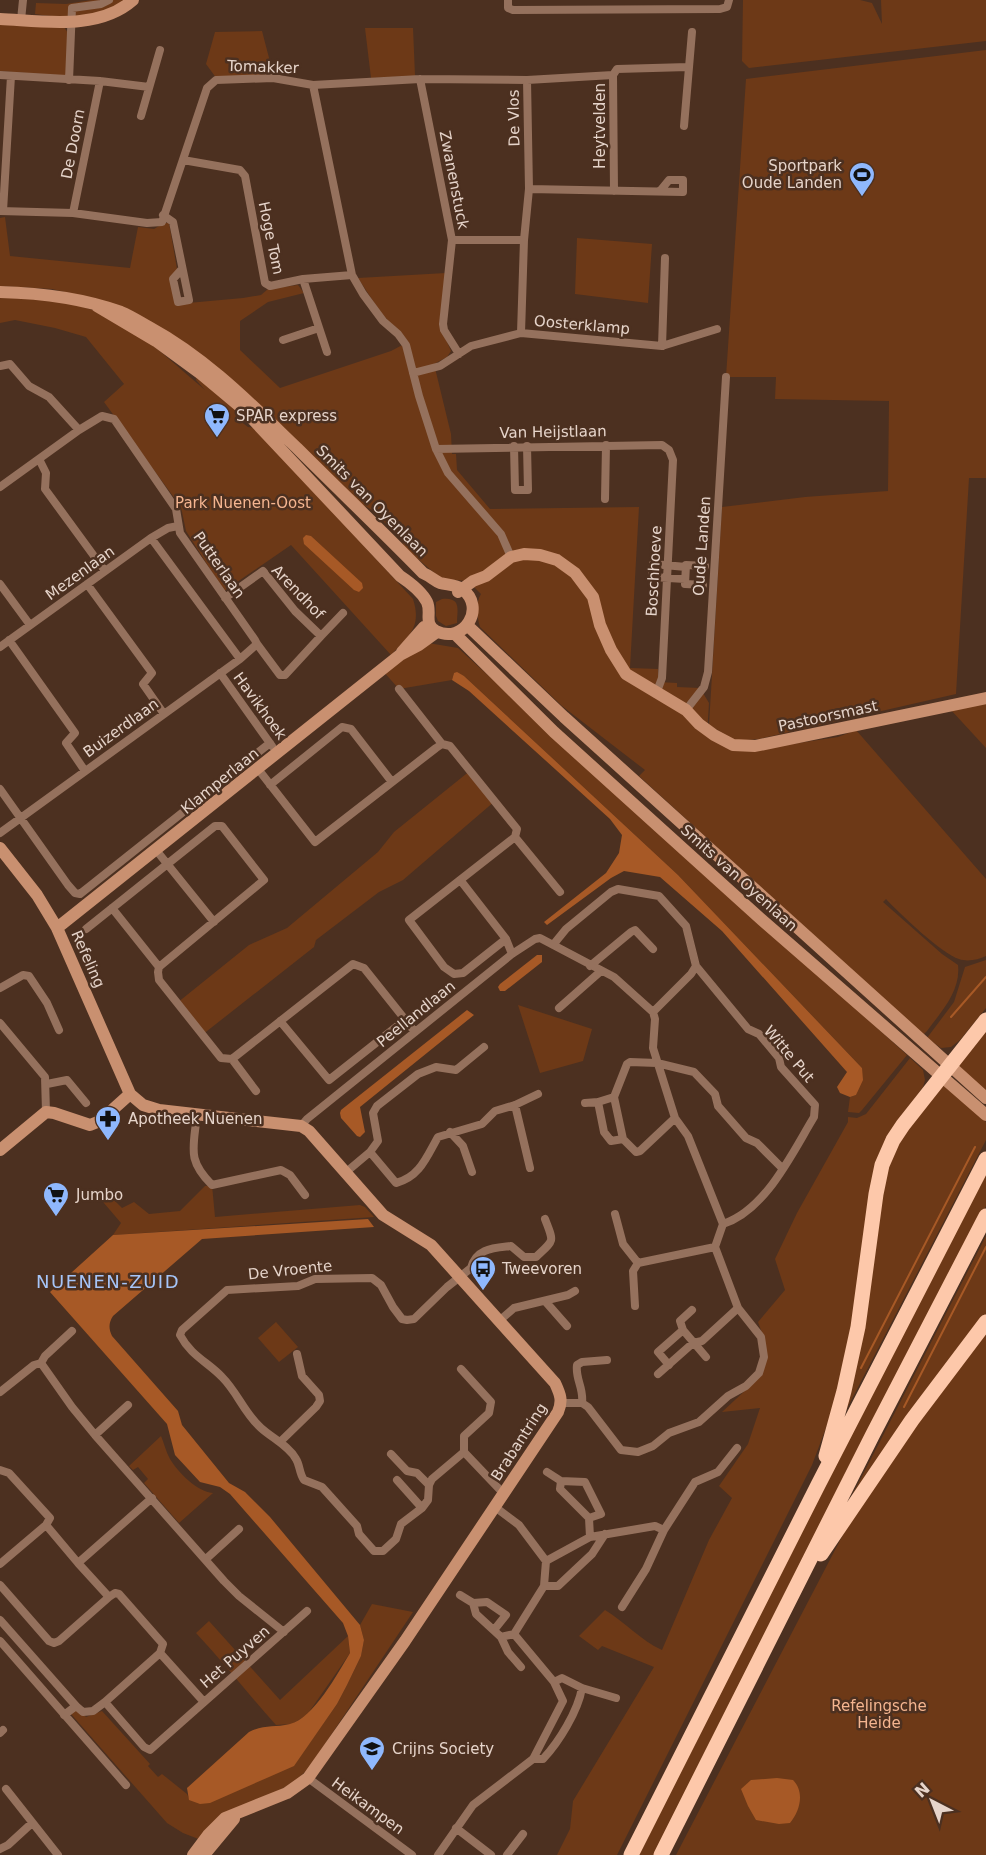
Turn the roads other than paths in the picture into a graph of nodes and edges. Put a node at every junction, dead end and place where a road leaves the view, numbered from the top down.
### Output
1 (22, 0) edge
2 (109, 0) edge
3 (133, 0) edge
4 (729, 0) edge
5 (508, 4) edge
6 (0, 19) edge
7 (21, 20) junction
8 (71, 21) junction
9 (692, 32) dead end
10 (160, 50) dead end
11 (688, 67) junction
12 (0, 75) edge
13 (613, 75) junction
14 (11, 76) junction
15 (69, 80) junction
16 (420, 80) junction
17 (527, 80) junction
18 (100, 81) junction
19 (313, 85) junction
20 (149, 87) junction
21 (141, 116) dead end
22 (684, 126) dead end
23 (183, 160) junction
24 (529, 189) junction
25 (614, 191) junction
26 (660, 191) dead end
27 (2, 211) edge
28 (74, 213) junction
29 (163, 215) junction
30 (452, 240) junction
31 (524, 240) junction
32 (665, 258) dead end
33 (182, 269) dead end
34 (352, 275) junction
35 (303, 279) junction
36 (0, 292) edge
37 (97, 306) junction
38 (319, 328) junction
39 (717, 329) dead end
40 (521, 333) junction
41 (283, 340) dead end
42 (662, 346) junction
43 (327, 352) dead end
44 (459, 354) junction
45 (0, 366) edge
46 (413, 373) junction
47 (726, 377) dead end
48 (79, 430) junction
49 (606, 445) junction
50 (514, 446) junction
51 (527, 446) junction
52 (436, 449) junction
53 (669, 450) joint
54 (39, 459) junction
55 (0, 487) edge
56 (605, 499) dead end
57 (178, 526) junction
58 (151, 538) junction
59 (511, 557) junction
60 (668, 565) junction
61 (705, 566) dead end
62 (686, 567) junction
63 (105, 571) junction
64 (668, 578) junction
65 (685, 579) junction
66 (0, 584) edge
67 (87, 584) junction
68 (703, 585) dead end
69 (440, 587) junction
70 (464, 594) junction
71 (225, 598) junction
72 (424, 603) junction
73 (343, 613) dead end
74 (469, 623) junction
75 (30, 625) junction
76 (431, 632) junction
77 (321, 636) junction
78 (455, 638) junction
79 (9, 640) junction
80 (257, 644) junction
81 (0, 647) edge
82 (240, 659) junction
83 (220, 673) junction
84 (399, 689) dead end
85 (656, 694) junction
86 (986, 698) edge
87 (686, 710) junction
88 (164, 714) junction
89 (442, 744) junction
90 (274, 748) junction
91 (258, 769) junction
92 (85, 771) junction
93 (392, 782) junction
94 (270, 785) junction
95 (0, 789) edge
96 (21, 818) junction
97 (0, 834) edge
98 (515, 837) junction
99 (0, 848) edge
100 (156, 850) junction
101 (166, 863) junction
102 (461, 881) junction
103 (560, 892) dead end
104 (112, 908) junction
105 (214, 922) junction
106 (57, 928) junction
107 (86, 929) dead end
108 (507, 939) junction
109 (553, 945) junction
110 (653, 949) dead end
111 (512, 954) junction
112 (590, 966) junction
113 (696, 966) junction
114 (159, 967) junction
115 (601, 971) junction
116 (0, 988) edge
117 (559, 1008) dead end
118 (653, 1012) junction
119 (405, 1020) junction
120 (986, 1020) edge
121 (280, 1021) junction
122 (0, 1023) edge
123 (59, 1030) dead end
124 (415, 1032) junction
125 (484, 1047) dead end
126 (232, 1059) junction
127 (657, 1063) junction
128 (945, 1070) junction
129 (46, 1084) junction
130 (256, 1091) dead end
131 (130, 1094) junction
132 (538, 1094) dead end
133 (614, 1097) junction
134 (986, 1098) edge
135 (598, 1102) junction
136 (86, 1103) dead end
137 (585, 1103) dead end
138 (515, 1105) junction
139 (46, 1112) junction
140 (197, 1113) junction
141 (985, 1115) edge
142 (675, 1118) junction
143 (301, 1126) junction
144 (450, 1132) junction
145 (623, 1139) junction
146 (0, 1150) edge
147 (370, 1152) junction
148 (986, 1159) edge
149 (530, 1168) dead end
150 (782, 1168) junction
151 (472, 1172) dead end
152 (345, 1173) junction
153 (305, 1195) dead end
154 (615, 1214) dead end
155 (986, 1216) edge
156 (546, 1219) dead end
157 (723, 1224) junction
158 (715, 1247) junction
159 (638, 1263) junction
160 (471, 1268) junction
161 (459, 1276) junction
162 (483, 1281) dead end
163 (575, 1291) dead end
164 (545, 1301) junction
165 (635, 1306) dead end
166 (738, 1308) junction
167 (692, 1310) dead end
168 (499, 1320) junction
169 (986, 1322) edge
170 (567, 1326) dead end
171 (683, 1330) junction
172 (72, 1331) dead end
173 (693, 1343) junction
174 (297, 1354) dead end
175 (706, 1357) dead end
176 (607, 1360) dead end
177 (41, 1363) junction
178 (669, 1365) junction
179 (461, 1369) dead end
180 (658, 1374) dead end
181 (0, 1392) edge
182 (562, 1403) junction
183 (582, 1403) junction
184 (128, 1405) dead end
185 (95, 1435) junction
186 (280, 1442) junction
187 (737, 1448) dead end
188 (464, 1452) junction
189 (391, 1454) dead end
190 (0, 1470) edge
191 (547, 1472) dead end
192 (397, 1480) dead end
193 (561, 1481) junction
194 (429, 1485) junction
195 (818, 1485) junction
196 (503, 1493) junction
197 (152, 1498) junction
198 (495, 1507) junction
199 (422, 1508) junction
200 (589, 1518) junction
201 (46, 1525) junction
202 (239, 1529) dead end
203 (664, 1530) junction
204 (605, 1534) junction
205 (590, 1537) junction
206 (206, 1559) junction
207 (546, 1561) junction
208 (78, 1563) junction
209 (0, 1564) edge
210 (0, 1585) edge
211 (543, 1586) junction
212 (460, 1595) dead end
213 (791, 1596) junction
214 (109, 1597) junction
215 (473, 1603) junction
216 (622, 1607) dead end
217 (307, 1611) dead end
218 (0, 1620) edge
219 (494, 1630) junction
220 (284, 1632) junction
221 (514, 1634) junction
222 (501, 1637) junction
223 (0, 1641) edge
224 (160, 1653) junction
225 (521, 1667) dead end
226 (554, 1682) junction
227 (582, 1689) junction
228 (616, 1698) dead end
229 (105, 1702) junction
230 (204, 1702) junction
231 (76, 1706) junction
232 (64, 1715) junction
233 (534, 1760) junction
234 (308, 1778) junction
235 (126, 1785) dead end
236 (6, 1789) dead end
237 (32, 1823) junction
238 (456, 1828) junction
239 (523, 1834) dead end
240 (0, 1849) edge
241 (205, 1849) edge
242 (58, 1855) edge
243 (193, 1855) edge
244 (412, 1855) edge
245 (438, 1855) edge
246 (491, 1855) edge
247 (507, 1855) edge
248 (632, 1855) edge
249 (661, 1855) edge

1 - 7 street
2 - 8 street
3 - 8 street
4 - 5 street
6 - 7 street
7 - 8 street
8 - 15 street
9 - 11 street
10 - 20 street
11 - 13 street
11 - 22 street
12 - 14 street
13 - 17 street, Heytvelden
13 - 25 street, Heytvelden
14 - 15 street
14 - 27 street
15 - 18 street
16 - 17 street, De Vlos
16 - 19 street, De Vlos
16 - 30 street, Zwanenstuck
17 - 24 street, De Vlos
18 - 20 street
18 - 28 street, De Doorn
19 - 23 street, Tomakker
19 - 34 street, Tomakker
20 - 21 street
23 - 29 street, Tomakker
23 - 35 street, Hoge Tom
24 - 25 street
24 - 31 street, De Vlos
25 - 26 street
27 - 28 street
28 - 29 street
29 - 33 street
30 - 31 street
30 - 44 street, Zwanenstuck
31 - 40 street, De Vlos
32 - 42 street
34 - 35 street, Hoge Tom
34 - 46 street, Tomakker
35 - 38 street
36 - 37 street, Smits van Oyenlaan
37 - 69 street, Smits van Oyenlaan
37 - 72 street, Smits van Oyenlaan
38 - 41 street
38 - 43 street
39 - 42 street, Oosterklamp
40 - 42 street, Oosterklamp
40 - 44 street, Oosterklamp
44 - 46 street, Oosterklamp
45 - 48 street
46 - 52 street, Tomakker
47 - 87 street, Oude Landen
48 - 54 street
48 - 57 street, Putterlaan
49 - 51 street, Van Heijstlaan
49 - 53 street, Van Heijstlaan
49 - 56 street
50 - 51 street, Van Heijstlaan
50 - 51 street
50 - 52 street, Van Heijstlaan
52 - 59 street, Tomakker
53 - 60 street, Boschhoeve
54 - 55 street
54 - 63 street
57 - 58 street, Mezenlaan
57 - 71 street, Putterlaan
58 - 63 street, Mezenlaan
58 - 82 street
59 - 70 street
59 - 85 street, Pastoorsmast
60 - 62 street
60 - 64 street, Boschhoeve
60 - 64 street
61 - 62 street
62 - 65 street
63 - 67 street, Mezenlaan
64 - 65 street
64 - 85 street, Boschhoeve
65 - 68 street
66 - 75 street
67 - 75 street, Mezenlaan
67 - 88 street
69 - 70 street
69 - 72 street
70 - 74 street
71 - 77 street, Arendhof
71 - 80 street, Putterlaan
72 - 76 street
73 - 77 street, Arendhof
74 - 78 street
74 - 128 street, Smits van Oyenlaan
75 - 79 street, Mezenlaan
76 - 78 street
76 - 90 street, Klamperlaan
77 - 80 street, Arendhof
78 - 128 street, Smits van Oyenlaan
79 - 81 street, Mezenlaan
79 - 92 street
80 - 82 street, Buizerdlaan
82 - 83 street, Buizerdlaan
83 - 88 street, Buizerdlaan
83 - 90 street, Havikhoek
84 - 89 street
85 - 87 street, Pastoorsmast
86 - 87 street, Pastoorsmast
88 - 92 street, Buizerdlaan
89 - 93 street
89 - 98 street
90 - 91 street, Klamperlaan
90 - 96 street, Klamperlaan
91 - 94 street
91 - 100 street, Klamperlaan
92 - 96 street, Buizerdlaan
93 - 94 street
93 - 94 street
95 - 96 street
96 - 97 street, Buizerdlaan
98 - 102 street
98 - 103 street
99 - 106 street, Refeling
100 - 101 street
100 - 106 street, Klamperlaan
101 - 104 street
101 - 105 street
101 - 105 street
102 - 108 street
102 - 108 street
104 - 107 street
104 - 114 street
105 - 114 street
106 - 131 street, Refeling
108 - 111 street
109 - 111 street, Peellandlaan
109 - 112 street
109 - 113 street, Witte Put
110 - 112 street
111 - 124 street, Peellandlaan
112 - 115 street
113 - 118 street
113 - 150 street, Witte Put
114 - 126 street
115 - 117 street
115 - 118 street
116 - 123 street
118 - 127 street
119 - 121 street
119 - 121 street
119 - 124 street
120 - 128 highway
121 - 126 street
122 - 129 street
124 - 143 street, Peellandlaan
125 - 147 street
126 - 130 street
127 - 133 street
127 - 142 street
127 - 150 street
128 - 134 street, Smits van Oyenlaan
128 - 141 street, Smits van Oyenlaan
128 - 195 highway
129 - 136 street
129 - 139 street
131 - 139 street
131 - 140 street
132 - 138 street
133 - 135 street
133 - 145 street
135 - 137 street
135 - 145 street
138 - 144 street
138 - 149 street
139 - 146 street
140 - 143 street
140 - 153 street
142 - 145 street
142 - 157 street
143 - 152 street, Brabantring
144 - 147 street
144 - 151 street
147 - 152 street
148 - 195 highway
150 - 157 street
152 - 161 street, Brabantring
154 - 159 street
155 - 213 highway
156 - 160 street
157 - 158 street
158 - 159 street
158 - 166 street
159 - 165 street
160 - 161 street
160 - 162 street
161 - 168 street, Brabantring
161 - 186 street, De Vroente
163 - 164 street
164 - 168 street
164 - 170 street
166 - 173 street
166 - 183 street
167 - 171 street
168 - 182 street, Brabantring
169 - 213 highway
171 - 173 street
171 - 178 street
172 - 177 street
173 - 175 street
173 - 178 street
174 - 186 street
176 - 183 street
177 - 181 street
177 - 185 street, Het Puyven
178 - 180 street
179 - 188 street
182 - 183 street
182 - 196 street, Brabantring
184 - 185 street
185 - 197 street, Het Puyven
186 - 199 street, De Vroente
187 - 203 street
188 - 194 street
188 - 196 street
189 - 194 street
190 - 201 street, Het Puyven
191 - 193 street
192 - 199 street
193 - 200 street
193 - 200 street
194 - 199 street
195 - 248 highway
196 - 198 street, Brabantring
197 - 206 street, Het Puyven
197 - 208 street
198 - 207 street
198 - 234 street, Brabantring
200 - 205 street
201 - 208 street, Het Puyven
201 - 209 street
202 - 206 street
203 - 204 street
203 - 216 street
204 - 205 street
204 - 211 street
205 - 207 street
206 - 220 street, Het Puyven
207 - 211 street
208 - 214 street, Het Puyven
210 - 214 street
211 - 221 street
212 - 215 street
213 - 249 highway
214 - 224 street, Het Puyven
215 - 219 street
215 - 219 street
217 - 220 street, Het Puyven
218 - 231 street
219 - 222 street
220 - 230 street, Het Puyven
221 - 222 street
221 - 226 street
222 - 225 street
223 - 232 street
224 - 229 street
224 - 230 street, Het Puyven
226 - 227 street
226 - 233 street
227 - 228 street
227 - 233 street
229 - 230 street, Het Puyven
229 - 231 street
231 - 232 street
232 - 235 street
233 - 238 street
234 - 241 street, Brabantring
234 - 244 street, Heikampen
236 - 237 street
237 - 240 street
237 - 242 street
238 - 245 street
238 - 246 street
239 - 247 street
241 - 243 street, Brabantring

